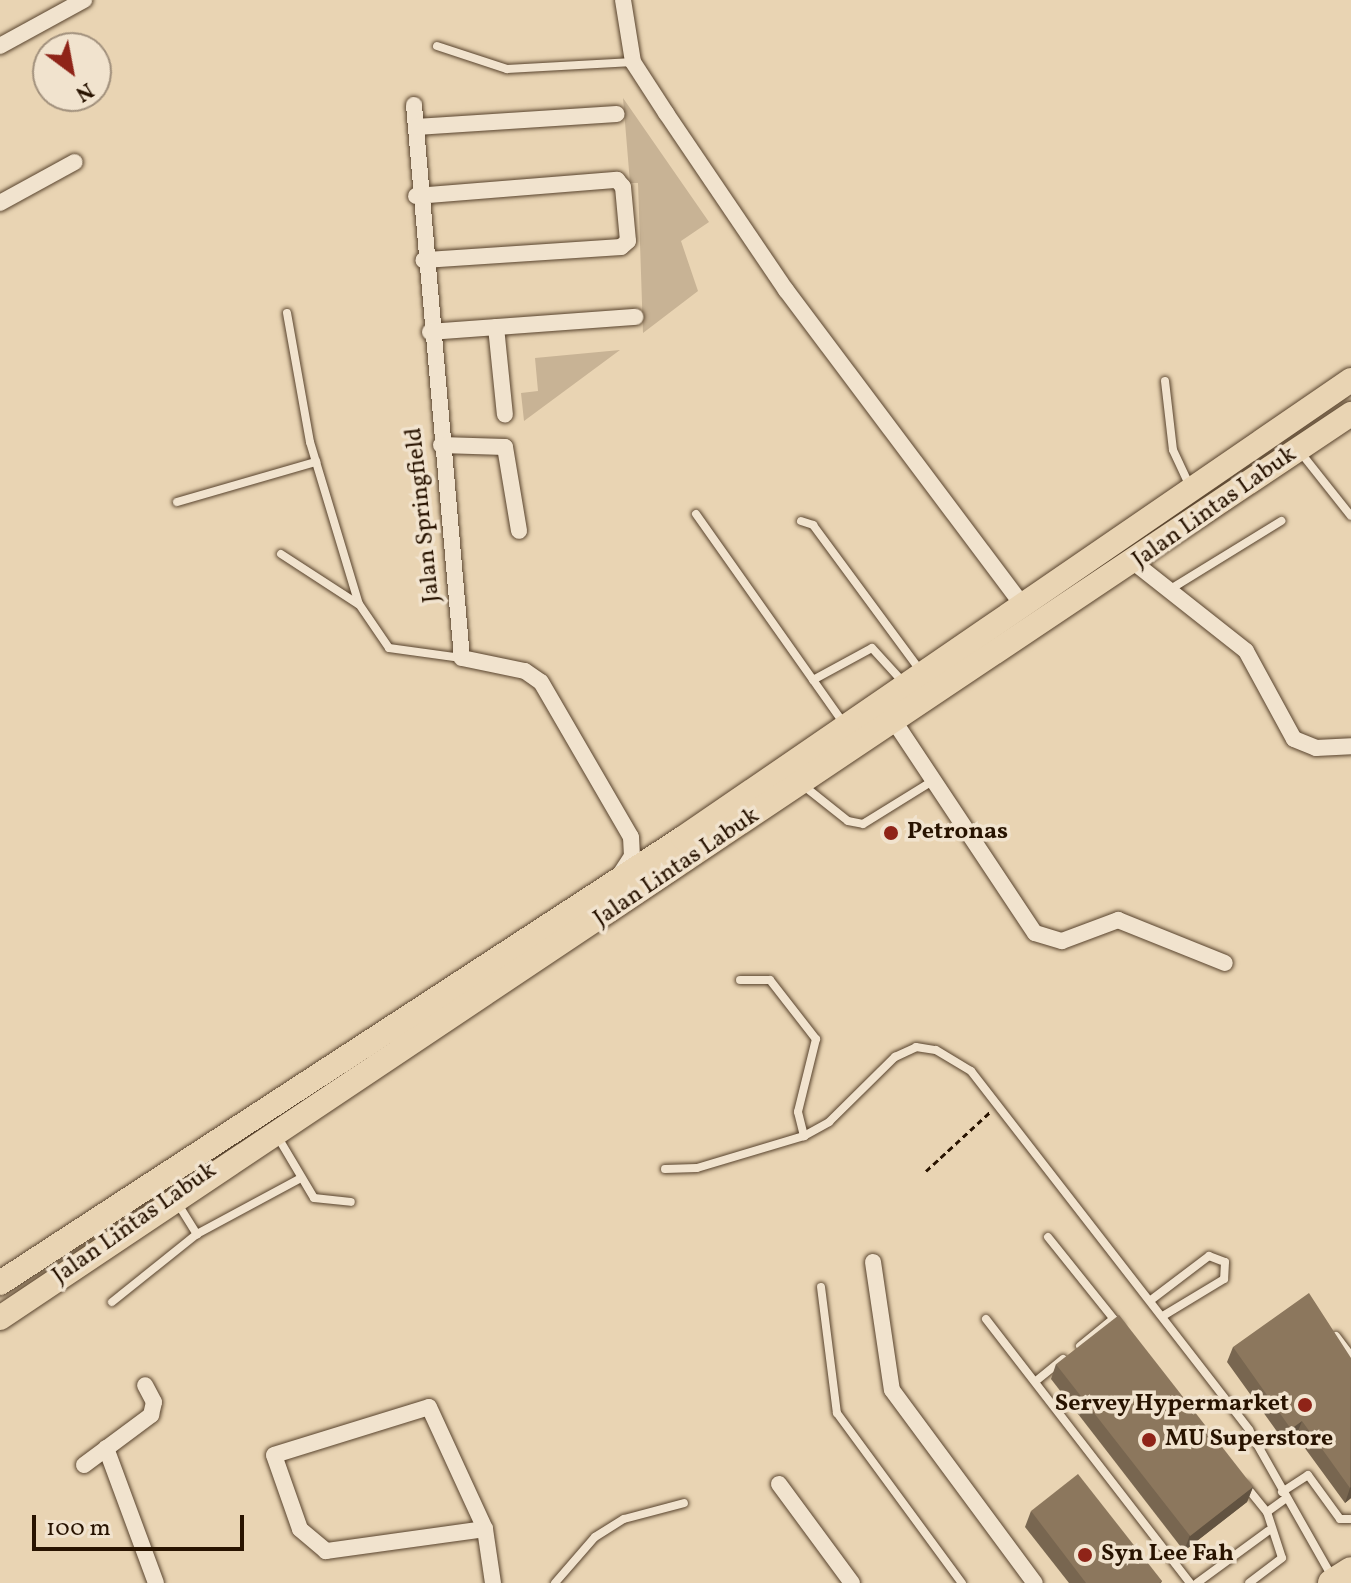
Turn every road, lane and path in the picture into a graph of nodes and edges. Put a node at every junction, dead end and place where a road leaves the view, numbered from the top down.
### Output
1 (84, 0) edge
2 (623, 0) edge
3 (0, 46) edge
4 (437, 46) dead end
5 (633, 62) junction
6 (414, 105) dead end
7 (617, 114) dead end
8 (416, 127) junction
9 (75, 162) dead end
10 (416, 196) junction
11 (0, 203) edge
12 (423, 260) junction
13 (287, 313) dead end
14 (635, 317) dead end
15 (496, 327) junction
16 (430, 332) junction
17 (1351, 380) edge
18 (1165, 381) dead end
19 (1351, 414) edge
20 (505, 415) dead end
21 (441, 445) junction
22 (1298, 449) junction
23 (316, 462) junction
24 (1192, 490) junction
25 (177, 502) dead end
26 (696, 514) dead end
27 (1351, 516) edge
28 (801, 521) dead end
29 (1281, 521) dead end
30 (519, 531) dead end
31 (281, 554) dead end
32 (1136, 564) junction
33 (1168, 591) junction
34 (359, 604) junction
35 (1024, 607) junction
36 (462, 658) junction
37 (813, 680) junction
38 (914, 680) junction
39 (896, 724) junction
40 (845, 725) junction
41 (1351, 746) edge
42 (931, 782) junction
43 (802, 784) junction
44 (631, 837) junction
45 (683, 838) junction
46 (613, 883) junction
47 (1225, 963) dead end
48 (740, 980) dead end
49 (398, 1049) junction
50 (1000, 1103) junction
51 (274, 1130) junction
52 (804, 1136) junction
53 (665, 1169) dead end
54 (926, 1171) dead end
55 (299, 1179) junction
56 (131, 1193) junction
57 (174, 1198) junction
58 (351, 1202) dead end
59 (197, 1234) junction
60 (1048, 1237) dead end
61 (873, 1262) dead end
62 (2, 1275) edge
63 (821, 1287) dead end
64 (1151, 1300) junction
65 (112, 1302) dead end
66 (1163, 1316) junction
67 (0, 1318) edge
68 (986, 1319) dead end
69 (1113, 1319) junction
70 (1328, 1325) edge
71 (1133, 1343) edge
72 (1351, 1356) edge
73 (1036, 1381) junction
74 (145, 1385) dead end
75 (106, 1448) junction
76 (84, 1465) dead end
77 (1238, 1476) edge
78 (779, 1484) dead end
79 (1284, 1495) junction
80 (684, 1503) dead end
81 (1267, 1512) junction
82 (1351, 1519) edge
83 (485, 1529) junction
84 (1268, 1531) junction
85 (1339, 1578) edge
86 (156, 1583) edge
87 (493, 1583) edge
88 (555, 1583) edge
89 (852, 1583) edge
90 (962, 1583) edge
91 (1035, 1583) edge
92 (1190, 1583) edge
93 (1197, 1583) edge
94 (1249, 1583) edge

1 - 3 street
2 - 5 street
4 - 5 lane
5 - 35 street
6 - 8 street, Jalan Springfield
7 - 8 street
8 - 10 street, Jalan Springfield
9 - 11 street
10 - 12 street, Jalan Springfield
10 - 12 street
12 - 16 street, Jalan Springfield
13 - 23 lane
14 - 15 street
15 - 16 street
15 - 20 street
16 - 21 street, Jalan Springfield
17 - 24 main road, Jalan Lintas Labuk
18 - 24 lane
19 - 22 main road, Jalan Lintas Labuk
21 - 30 street
21 - 36 street, Jalan Springfield
22 - 27 lane
22 - 32 main road, Jalan Lintas Labuk
23 - 25 lane
23 - 34 lane
24 - 35 main road, Jalan Lintas Labuk
26 - 37 lane
28 - 38 lane
29 - 33 lane
31 - 34 lane
32 - 33 street
32 - 39 main road, Jalan Lintas Labuk
33 - 41 street
34 - 36 lane
35 - 38 main road, Jalan Lintas Labuk
36 - 44 street
37 - 38 lane
37 - 40 lane
38 - 40 main road, Jalan Lintas Labuk
39 - 42 street
39 - 43 main road, Jalan Lintas Labuk
40 - 45 main road, Jalan Lintas Labuk
42 - 43 lane
42 - 47 street
43 - 49 main road, Jalan Lintas Labuk
44 - 45 street
44 - 46 street
45 - 46 main road, Jalan Lintas Labuk
46 - 56 main road, Jalan Lintas Labuk
48 - 52 lane
49 - 51 main road, Jalan Lintas Labuk
49 - 56 main road
50 - 52 lane
50 - 54 path
50 - 64 lane
51 - 55 lane
51 - 57 main road, Jalan Lintas Labuk
52 - 53 lane
55 - 58 lane
55 - 59 lane
56 - 62 main road, Jalan Lintas Labuk
57 - 59 lane
57 - 67 main road, Jalan Lintas Labuk
59 - 65 lane
60 - 69 lane
61 - 91 street
63 - 90 lane
64 - 66 lane
64 - 66 lane
66 - 79 lane
68 - 73 lane
69 - 71 lane
69 - 73 lane
70 - 72 lane
73 - 92 lane
74 - 75 street
75 - 76 street
75 - 86 street
77 - 81 lane
78 - 89 street
79 - 81 lane
79 - 82 lane
79 - 85 lane
80 - 88 lane
81 - 84 lane
83 - 83 street
83 - 87 street
84 - 93 lane
84 - 94 lane

